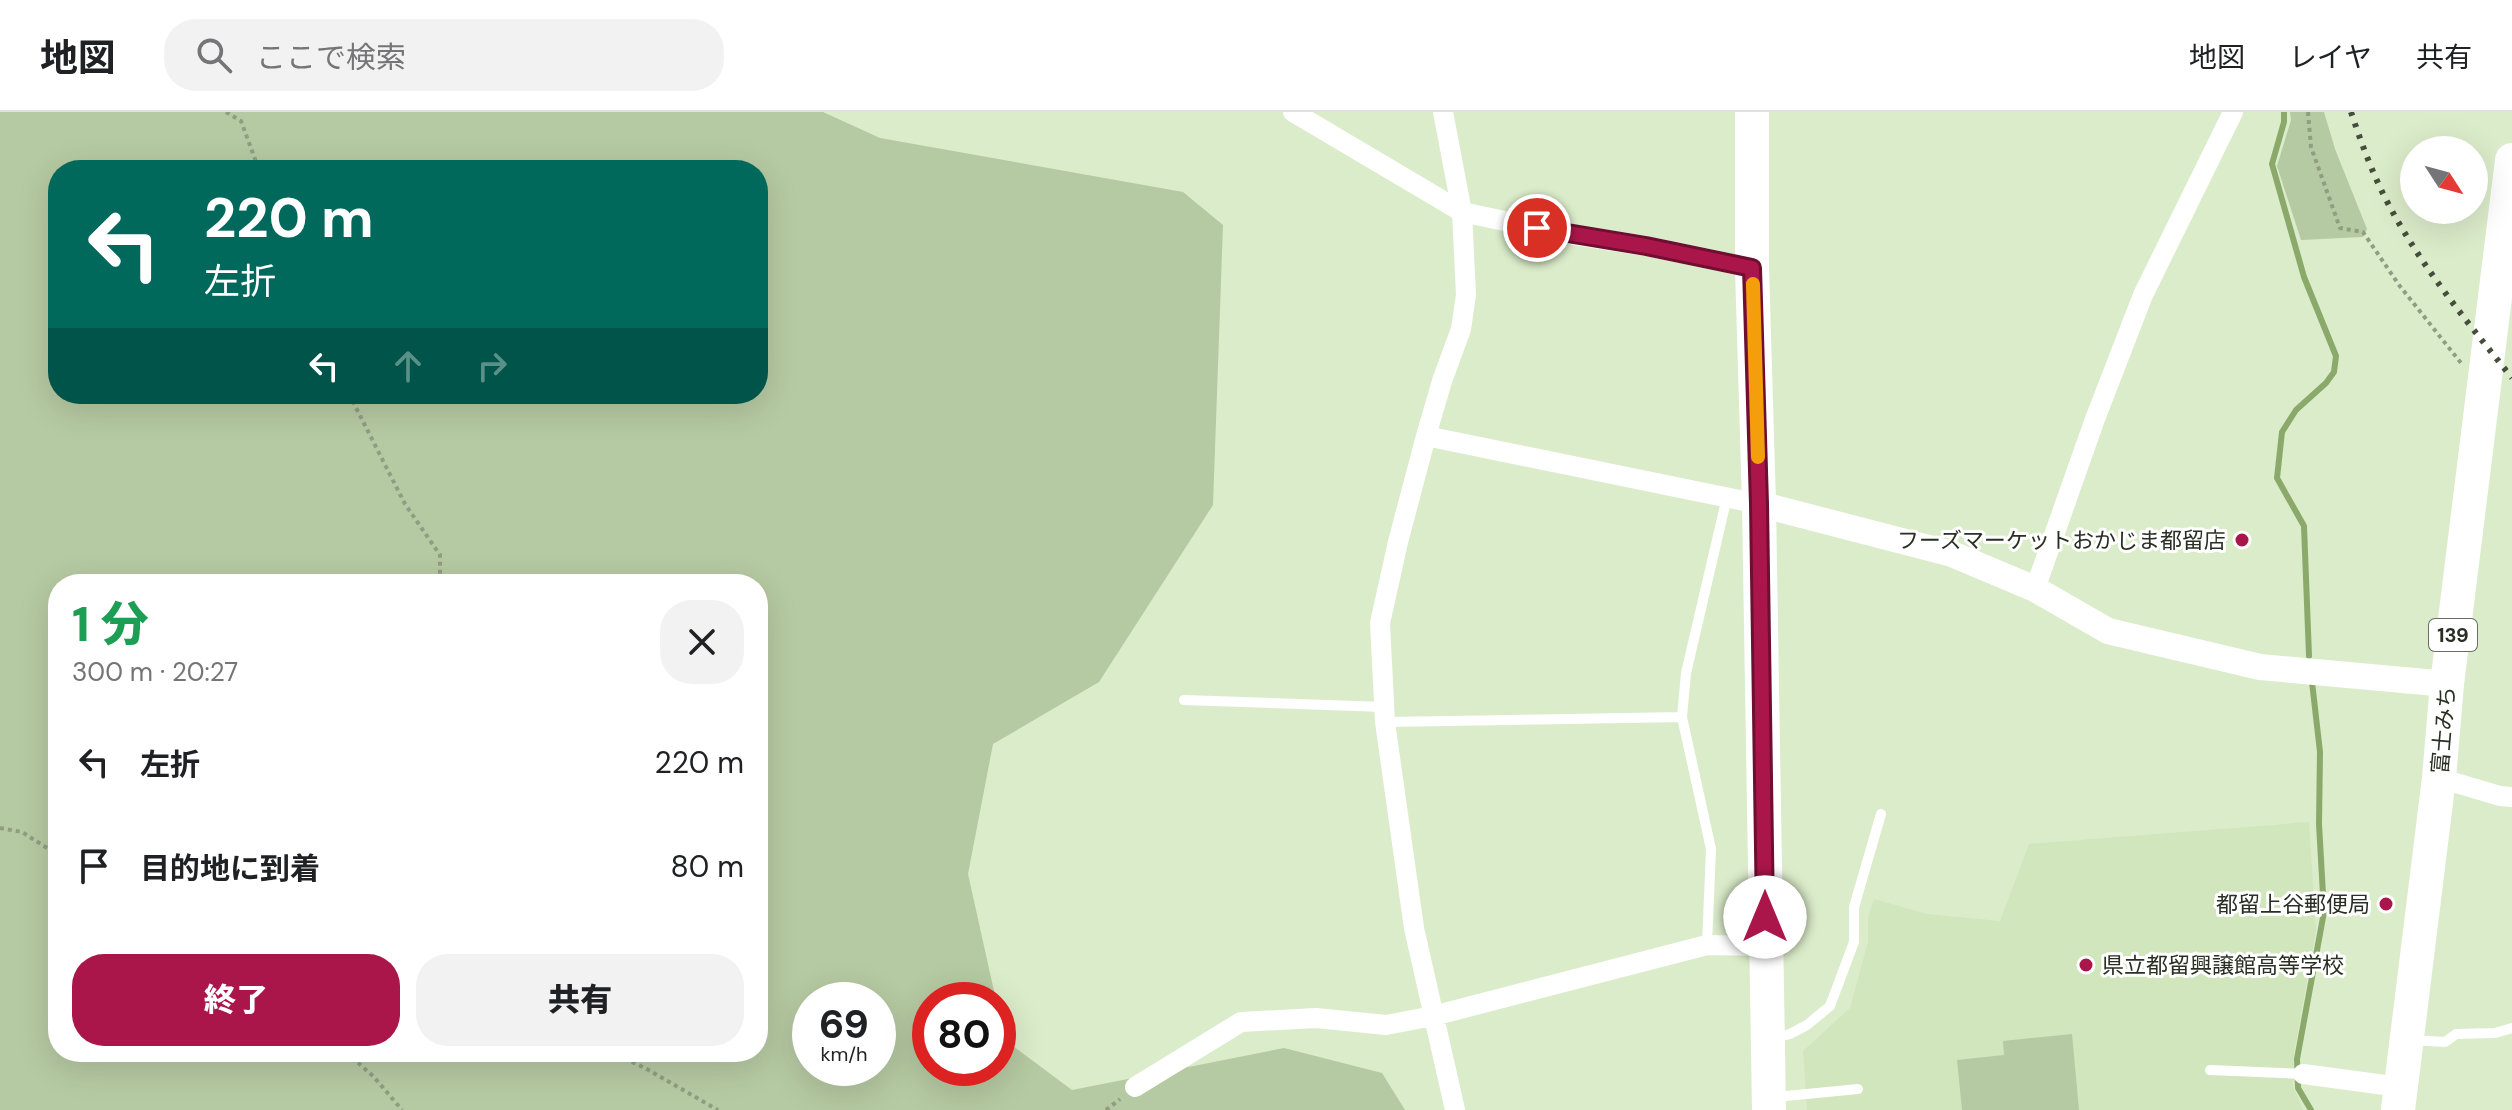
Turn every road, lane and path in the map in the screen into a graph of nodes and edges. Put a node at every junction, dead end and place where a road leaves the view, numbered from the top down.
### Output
1 (226, 112) edge
2 (1293, 112) edge
3 (1443, 112) edge
4 (2233, 112) edge
5 (2308, 112) edge
6 (1753, 113) edge
7 (255, 160) edge
8 (2512, 160) edge
9 (1462, 212) junction
10 (1752, 268) junction
11 (2483, 390) junction
12 (354, 404) edge
13 (1426, 436) junction
14 (1743, 500) junction
15 (440, 574) edge
16 (2035, 589) junction
17 (2447, 684) junction
18 (1184, 700) dead end
19 (1384, 714) junction
20 (1682, 717) junction
21 (2439, 778) junction
22 (2512, 797) edge
23 (1881, 814) dead end
24 (0, 828) edge
25 (48, 849) edge
26 (1707, 945) junction
27 (1765, 946) junction
28 (1433, 1016) junction
29 (2512, 1028) edge
30 (1768, 1039) junction
31 (2407, 1040) junction
32 (357, 1062) edge
33 (632, 1062) edge
34 (2210, 1070) dead end
35 (2298, 1074) joint
36 (1135, 1087) dead end
37 (1858, 1089) dead end
38 (2399, 1098) edge
39 (1769, 1104) edge
40 (402, 1110) edge
41 (718, 1110) edge
42 (1455, 1110) edge

1 - 7 path
2 - 9 street
3 - 9 street
4 - 16 street
5 - 11 path
6 - 10 highway
8 - 11 highway, 富士みち / 139
9 - 10 street
9 - 13 street
10 - 14 highway
11 - 17 highway, 富士みち / 139
12 - 15 path
13 - 14 street
13 - 19 street
14 - 16 street
14 - 20 lane
14 - 27 highway
16 - 17 street
17 - 21 highway, 富士みち / 139
18 - 19 lane
19 - 20 lane
19 - 28 street
20 - 26 lane
21 - 22 street
21 - 31 highway, 富士みち / 139
23 - 30 lane
24 - 25 path
26 - 27 street
26 - 28 street
27 - 30 highway
28 - 36 street
28 - 42 street
29 - 31 lane
30 - 39 highway
31 - 38 highway, 富士みち / 139
32 - 40 path
33 - 41 path
34 - 35 lane
35 - 38 street
37 - 39 lane

